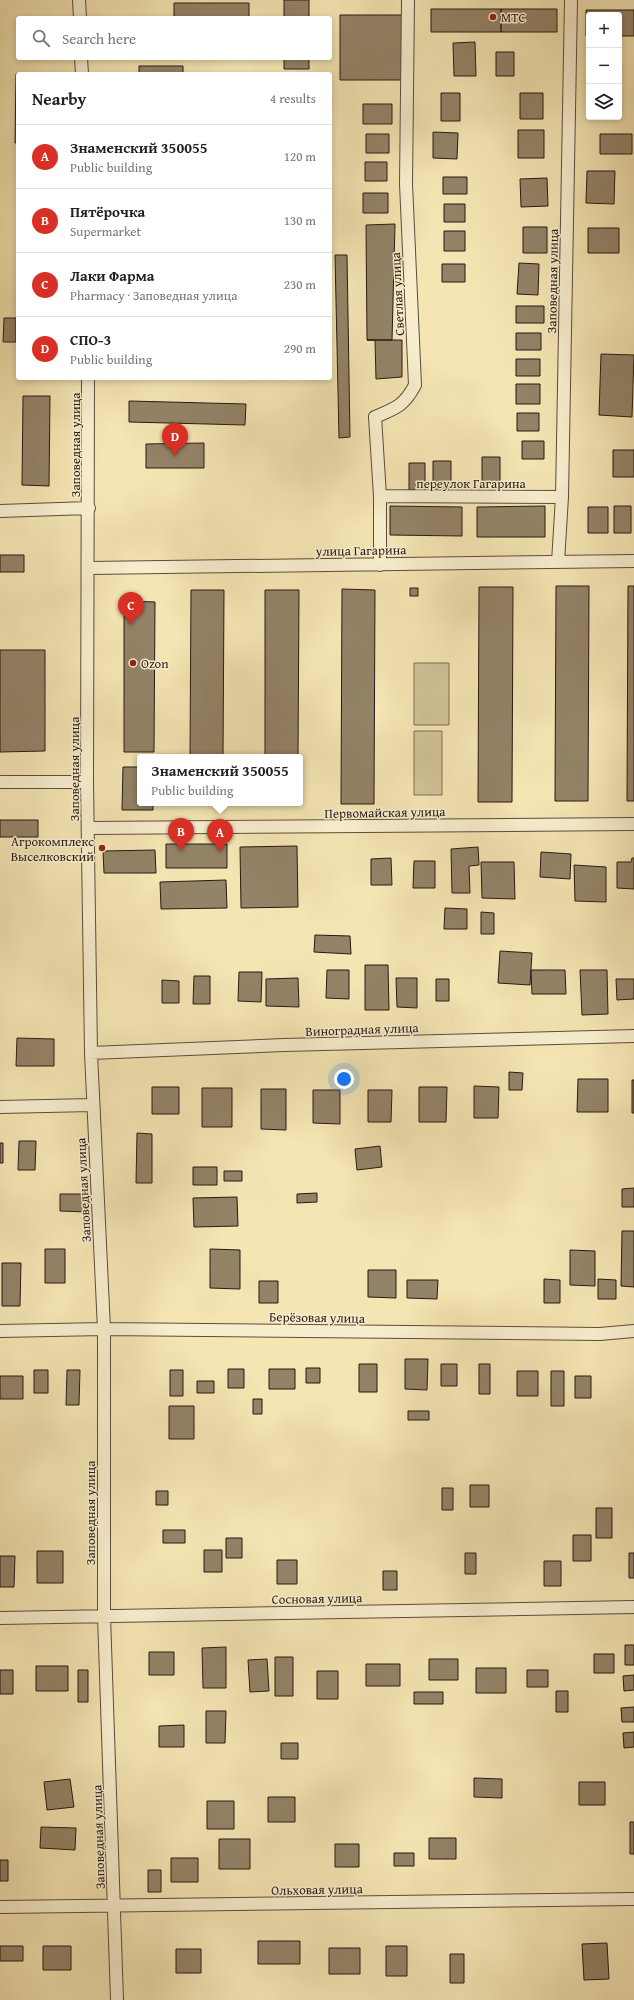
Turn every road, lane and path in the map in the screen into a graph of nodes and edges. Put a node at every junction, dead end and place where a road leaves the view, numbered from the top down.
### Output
1 (79, 0) edge
2 (408, 0) edge
3 (571, 0) edge
4 (80, 16) edge
5 (81, 60) edge
6 (82, 72) edge
7 (88, 380) edge
8 (380, 496) junction
9 (562, 497) junction
10 (89, 508) junction
11 (0, 511) edge
12 (634, 561) edge
13 (558, 562) junction
14 (380, 565) junction
15 (89, 568) junction
16 (0, 782) edge
17 (88, 782) junction
18 (634, 824) edge
19 (88, 828) junction
20 (634, 1036) edge
21 (91, 1052) junction
22 (92, 1105) junction
23 (0, 1107) edge
24 (104, 1329) junction
25 (634, 1331) edge
26 (0, 1332) edge
27 (634, 1607) edge
28 (104, 1616) junction
29 (0, 1618) edge
30 (634, 1899) edge
31 (115, 1905) junction
32 (0, 1907) edge
33 (117, 2000) edge

1 - 4 street
2 - 8 street, Светлая улица
3 - 9 street, Заповедная улица
5 - 6 street
7 - 10 street, Заповедная улица
8 - 9 street, переулок Гагарина
8 - 14 street, Светлая улица
9 - 13 street, Заповедная улица
10 - 11 street
10 - 15 street, Заповедная улица
12 - 13 street, улица Гагарина
13 - 14 street, улица Гагарина
14 - 15 street, улица Гагарина
15 - 17 street, Заповедная улица
16 - 17 street
17 - 19 street, Заповедная улица
18 - 19 street, Первомайская улица
19 - 21 street, Заповедная улица
20 - 21 street, Виноградная улица
21 - 22 street, Заповедная улица
22 - 23 street
22 - 24 street, Заповедная улица
24 - 25 street, Берёзовая улица
24 - 26 street, Берёзовая улица
24 - 28 street, Заповедная улица
27 - 28 street, Сосновая улица
28 - 29 street, Сосновая улица
28 - 31 street, Заповедная улица
30 - 31 street, Ольховая улица
31 - 32 street, Ольховая улица
31 - 33 street, Заповедная улица

